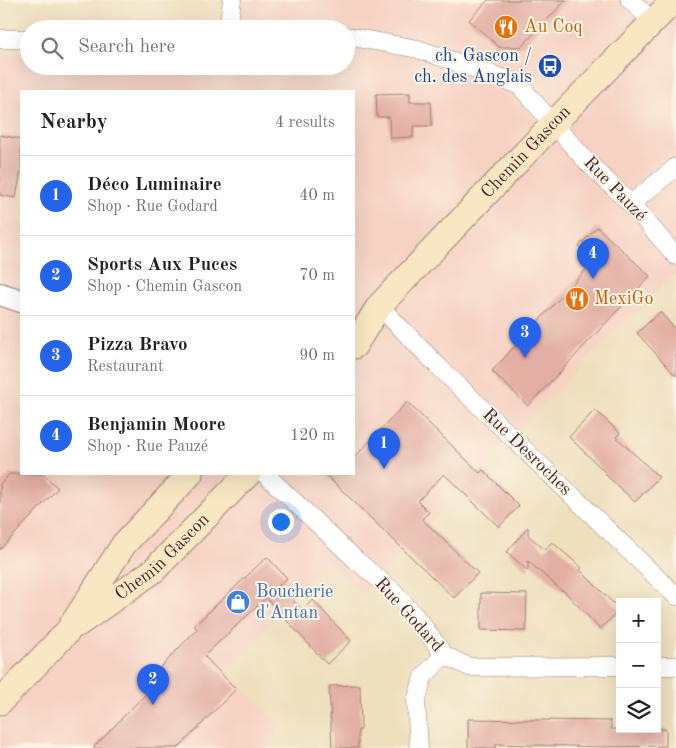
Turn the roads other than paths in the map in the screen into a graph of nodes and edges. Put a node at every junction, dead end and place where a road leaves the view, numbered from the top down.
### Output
1 (232, 0) edge
2 (630, 0) edge
3 (674, 0) edge
4 (229, 20) edge
5 (653, 22) junction
6 (355, 38) edge
7 (0, 39) edge
8 (20, 39) edge
9 (554, 123) junction
10 (676, 167) edge
11 (631, 204) junction
12 (676, 256) edge
13 (0, 294) edge
14 (20, 301) edge
15 (379, 306) junction
16 (355, 322) edge
17 (355, 344) edge
18 (189, 475) edge
19 (247, 475) edge
20 (266, 475) edge
21 (676, 596) edge
22 (68, 631) junction
23 (444, 655) junction
24 (616, 666) edge
25 (661, 666) edge
26 (676, 666) edge
27 (0, 702) edge
28 (419, 748) edge

1 - 4 street
2 - 5 street
3 - 5 main road, Chemin Gascon
5 - 9 main road, Chemin Gascon
6 - 9 street, Rue Pauzé
7 - 8 street
9 - 11 street, Rue Pauzé
9 - 15 main road, Chemin Gascon
10 - 11 street
11 - 12 street, Rue Pauzé
13 - 14 street
15 - 16 main road, Chemin Gascon
15 - 17 main road, Chemin Gascon
15 - 21 street, Rue Desroches
18 - 22 main road, Chemin Gascon
19 - 22 main road, Chemin Gascon
20 - 23 street, Rue Godard
22 - 27 main road, Chemin Gascon
23 - 24 street, Rue Godard
23 - 28 street
25 - 26 street

